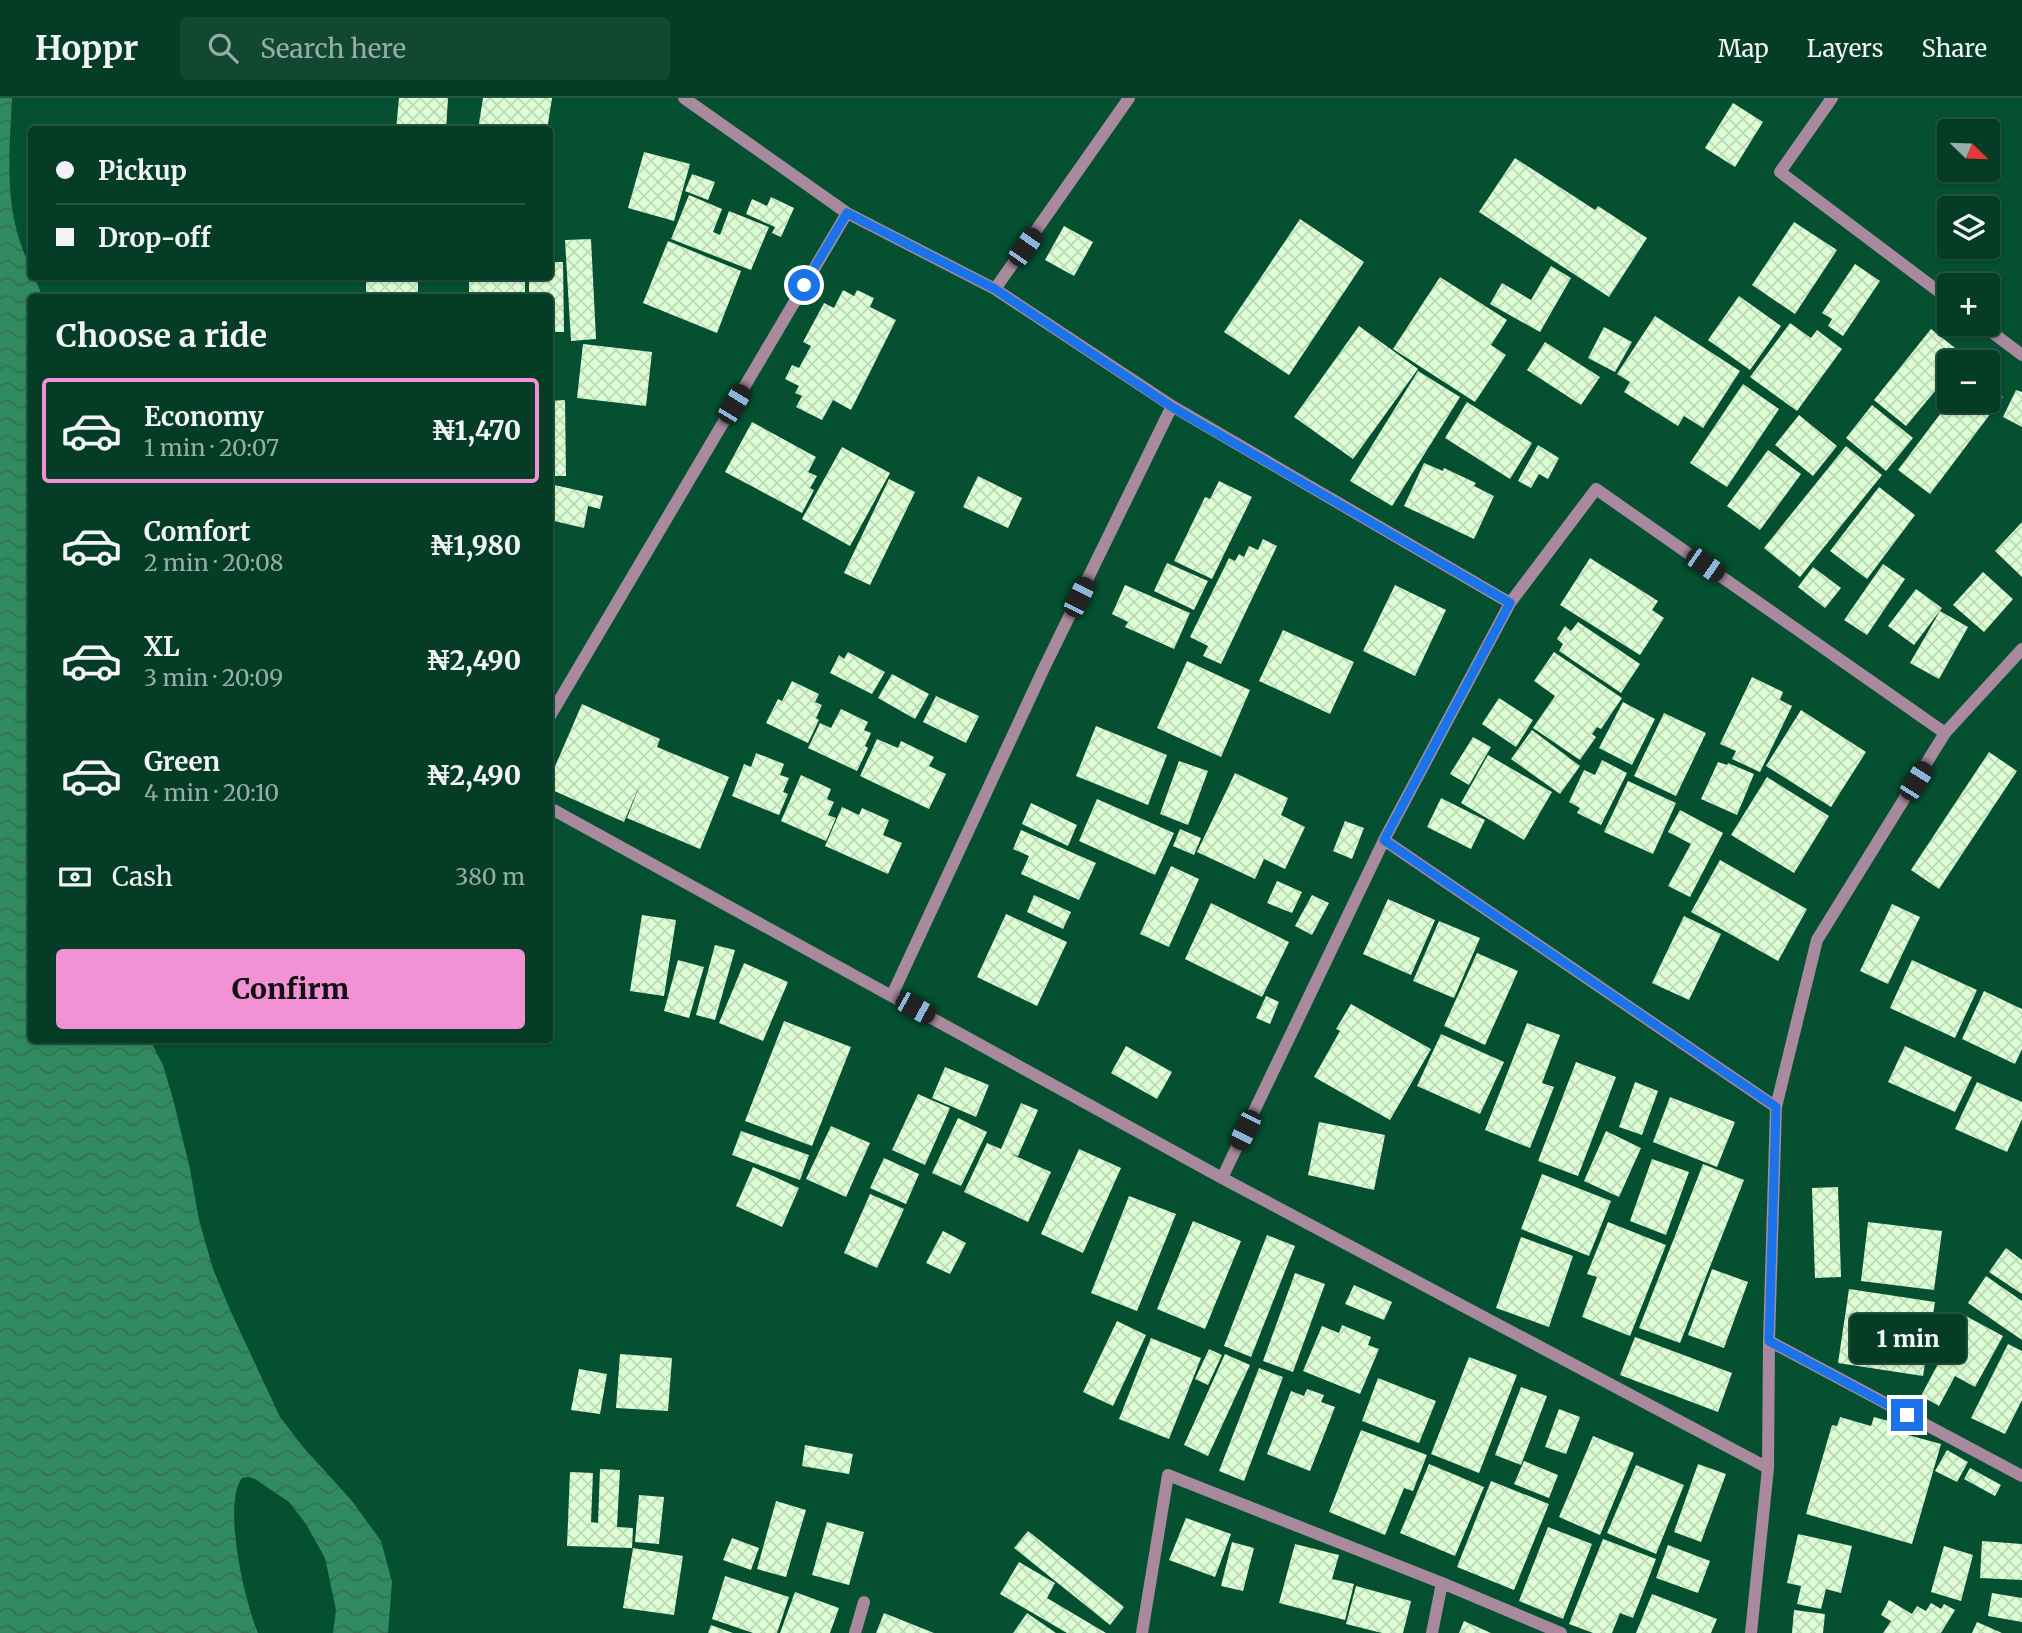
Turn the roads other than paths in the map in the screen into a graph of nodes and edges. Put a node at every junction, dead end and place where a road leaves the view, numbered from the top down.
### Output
1 (684, 98) edge
2 (1129, 98) edge
3 (1832, 98) edge
4 (847, 213) junction
5 (995, 289) junction
6 (1937, 290) edge
7 (1997, 336) edge
8 (2022, 355) edge
9 (1172, 407) junction
10 (1510, 603) junction
11 (2022, 649) edge
12 (553, 711) edge
13 (1945, 733) junction
14 (553, 810) edge
15 (1384, 840) junction
16 (892, 995) junction
17 (1776, 1107) junction
18 (1222, 1178) junction
19 (1769, 1341) junction
20 (1768, 1468) junction
21 (2022, 1476) edge
22 (1442, 1583) junction
23 (864, 1602) dead end
24 (855, 1633) edge
25 (1142, 1633) edge
26 (1432, 1633) edge
27 (1562, 1633) edge
28 (1751, 1633) edge

1 - 4 street
2 - 5 street
3 - 6 street
4 - 5 street
4 - 12 street
5 - 9 street
7 - 8 street
9 - 10 street
9 - 16 street
10 - 13 street
10 - 15 street
11 - 13 street
13 - 17 street
14 - 16 street
15 - 17 street
15 - 18 street
16 - 18 street
17 - 19 street
18 - 20 street
19 - 20 street
19 - 21 street
20 - 28 street
22 - 25 street
22 - 26 street
22 - 27 street
23 - 24 street

